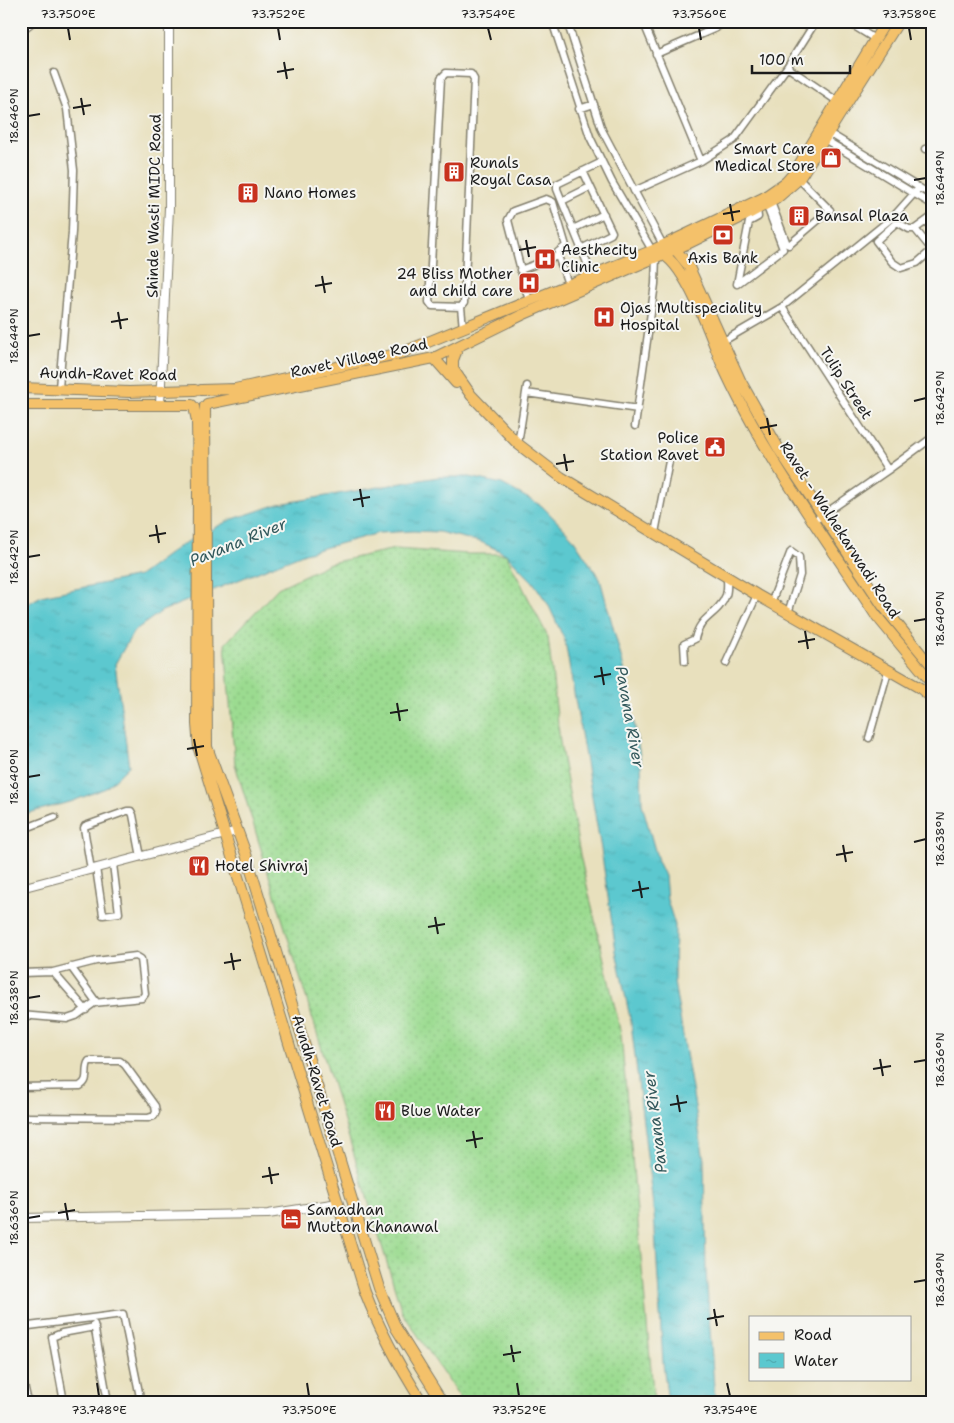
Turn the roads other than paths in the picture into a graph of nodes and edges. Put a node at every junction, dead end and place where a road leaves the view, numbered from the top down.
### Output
1 (34, 21) edge
2 (169, 21) edge
3 (552, 21) edge
4 (567, 21) edge
5 (642, 21) edge
6 (724, 21) edge
7 (816, 21) edge
8 (846, 21) edge
9 (886, 21) edge
10 (899, 21) edge
11 (21, 32) edge
12 (875, 39) junction
13 (656, 54) junction
14 (787, 66) junction
15 (54, 73) dead end
16 (837, 101) junction
17 (594, 104) junction
18 (580, 109) junction
19 (824, 134) junction
20 (700, 161) junction
21 (602, 162) junction
22 (583, 171) junction
23 (799, 179) junction
24 (590, 187) junction
25 (919, 188) junction
26 (634, 191) junction
27 (915, 195) junction
28 (933, 196) edge
29 (562, 201) junction
30 (765, 205) junction
31 (933, 206) edge
32 (604, 214) junction
33 (933, 216) edge
34 (573, 229) junction
35 (916, 229) junction
36 (675, 249) junction
37 (581, 250) junction
38 (932, 250) edge
39 (658, 252) junction
40 (558, 256) junction
41 (520, 270) junction
42 (592, 275) junction
43 (568, 284) junction
44 (529, 301) junction
45 (461, 307) junction
46 (782, 307) junction
47 (461, 329) junction
48 (718, 343) junction
49 (461, 344) junction
50 (420, 345) junction
51 (431, 359) junction
52 (21, 388) edge
53 (59, 388) junction
54 (198, 390) junction
55 (162, 391) junction
56 (470, 395) junction
57 (21, 405) edge
58 (160, 405) junction
59 (206, 405) junction
60 (193, 406) junction
61 (638, 409) junction
62 (635, 426) dead end
63 (933, 437) edge
64 (518, 444) junction
65 (670, 456) dead end
66 (888, 470) junction
67 (203, 489) junction
68 (818, 519) junction
69 (655, 533) junction
70 (727, 576) junction
71 (757, 595) junction
72 (771, 603) junction
73 (788, 613) junction
74 (685, 661) dead end
75 (726, 663) dead end
76 (933, 669) edge
77 (888, 671) junction
78 (933, 683) edge
79 (920, 688) junction
80 (933, 699) edge
81 (869, 738) dead end
82 (207, 762) junction
83 (55, 817) dead end
84 (21, 830) edge
85 (237, 832) junction
86 (224, 835) junction
87 (141, 857) junction
88 (114, 864) junction
89 (94, 869) junction
90 (21, 888) edge
91 (72, 967) junction
92 (53, 972) junction
93 (21, 973) edge
94 (97, 1003) junction
95 (86, 1010) junction
96 (21, 1015) edge
97 (21, 1087) edge
98 (21, 1117) edge
99 (338, 1203) junction
100 (21, 1218) edge
101 (93, 1317) junction
102 (21, 1327) edge
103 (95, 1327) junction
104 (21, 1372) edge
105 (107, 1401) edge
106 (141, 1401) edge
107 (28, 1402) edge
108 (64, 1402) edge
109 (133, 1402) edge
110 (422, 1402) edge
111 (442, 1402) edge

1 - 11 street
2 - 55 street, Shinde Wasti MIDC Road
3 - 18 street
4 - 17 street
5 - 13 street
6 - 13 street
7 - 14 street
8 - 12 street
9 - 12 main road, Ravet Village Road
10 - 19 main road, Ravet Village Road
12 - 16 main road, Ravet Village Road
13 - 20 street
14 - 16 street
14 - 20 street
15 - 53 street
16 - 19 main road, Ravet Village Road
17 - 18 street
17 - 26 street
18 - 21 street
19 - 23 main road, Ravet Village Road
19 - 25 street
19 - 27 street
19 - 39 main road, Ravet Village Road
20 - 26 street
21 - 22 street
21 - 39 street
22 - 24 street
22 - 29 street
23 - 30 main road, Ravet Village Road
23 - 30 street
24 - 29 street
24 - 32 street
25 - 27 street
25 - 28 street
26 - 39 street
27 - 31 street
27 - 46 street
29 - 34 street
30 - 30 street
30 - 36 main road, Ravet Village Road
32 - 34 street
32 - 37 street
33 - 35 street
34 - 37 street
35 - 38 street
35 - 38 street
36 - 39 main road
36 - 48 main road, Ravet - Walhekarwadi Road
37 - 42 street
39 - 42 main road, Ravet Village Road
39 - 48 main road, Ravet - Walhekarwadi Road
39 - 49 main road, Ravet Village Road
39 - 61 street
40 - 41 street
40 - 41 street
40 - 43 street
41 - 44 street
42 - 43 main road, Ravet Village Road
43 - 44 main road, Ravet Village Road
44 - 47 main road, Ravet Village Road
45 - 45 street
45 - 47 street
46 - 48 street
46 - 66 street, Tulip Street
47 - 49 main road
47 - 50 main road, Ravet Village Road
48 - 68 main road, Ravet - Walhekarwadi Road
49 - 51 main road, Ravet Village Road
49 - 56 main road
50 - 51 main road
50 - 54 main road, Ravet Village Road
51 - 56 main road
51 - 59 main road, Ravet Village Road
52 - 53 main road, Aundh-Ravet Road
53 - 55 main road, Aundh-Ravet Road
54 - 55 main road, Aundh-Ravet Road
54 - 59 main road
54 - 60 main road
55 - 58 street, Shinde Wasti MIDC Road
56 - 64 main road
57 - 58 main road, Aundh-Ravet Road
58 - 60 main road, Aundh-Ravet Road
59 - 60 main road
59 - 67 main road
60 - 67 main road
61 - 62 street
61 - 64 street
63 - 66 street
64 - 69 main road
65 - 69 street
66 - 68 street
67 - 82 main road
68 - 76 main road, Ravet - Walhekarwadi Road
68 - 78 main road, Ravet - Walhekarwadi Road, bridge
69 - 70 main road
70 - 71 main road
70 - 74 street
71 - 72 main road
71 - 75 street
72 - 73 main road
72 - 73 street
73 - 77 main road
77 - 79 main road
77 - 81 street
78 - 79 main road
79 - 80 main road
82 - 85 main road, Aundh-Ravet Road
82 - 86 main road, Aundh-Ravet Road
83 - 84 street
85 - 86 street
85 - 111 main road, Aundh-Ravet Road
86 - 87 street
86 - 99 main road, Aundh-Ravet Road
87 - 88 street
87 - 89 street
88 - 89 street
88 - 89 street
89 - 90 street
91 - 92 street
91 - 94 street
91 - 94 street
92 - 93 street
92 - 95 street
94 - 95 street
95 - 96 street
97 - 98 street
99 - 100 street
99 - 110 main road, Aundh-Ravet Road
101 - 102 street
101 - 103 street
101 - 106 street
103 - 105 street
103 - 108 street
104 - 107 street
106 - 109 street

